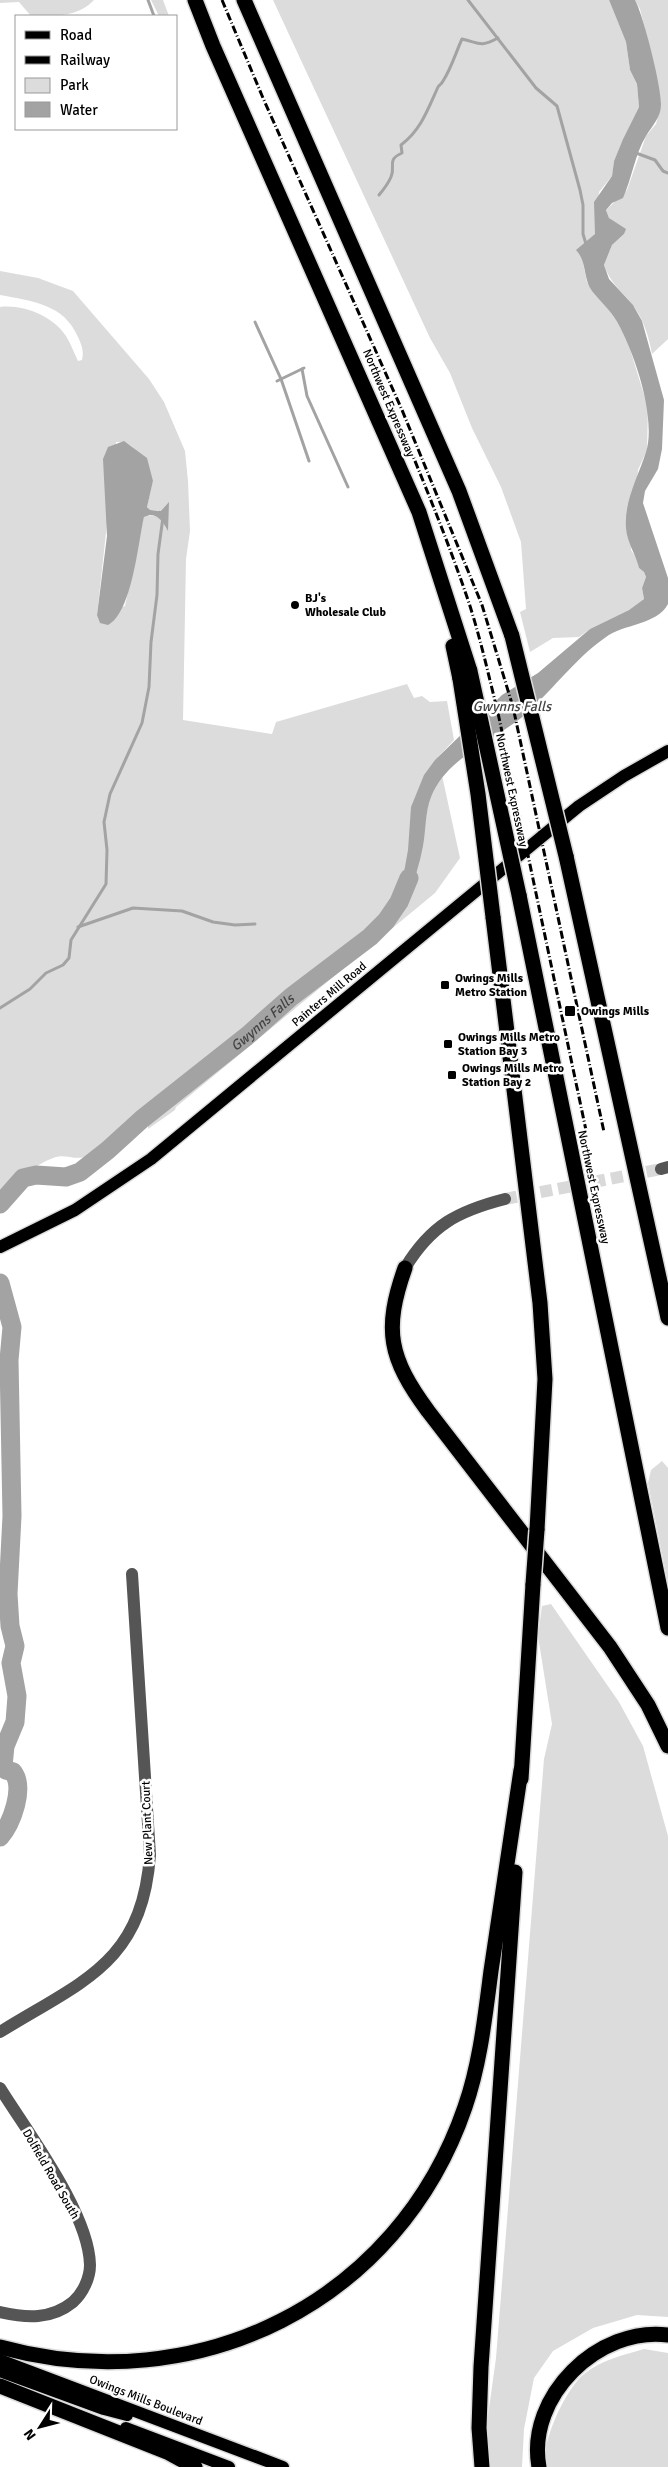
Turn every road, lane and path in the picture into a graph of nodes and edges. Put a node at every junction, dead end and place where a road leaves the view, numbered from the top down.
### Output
1 (195, 0) edge
2 (244, 0) edge
3 (465, 675) junction
4 (668, 751) edge
5 (505, 1198) tunnel mouth
6 (0, 1247) edge
7 (405, 1268) joint
8 (668, 1318) edge
9 (132, 1574) dead end
10 (668, 1628) edge
11 (668, 1746) edge
12 (521, 1770) junction
13 (0, 2032) edge
14 (0, 2088) edge
15 (0, 2312) edge
16 (668, 2335) edge
17 (0, 2347) edge
18 (0, 2360) edge
19 (0, 2371) edge
20 (0, 2380) edge
21 (0, 2386) edge
22 (190, 2432) junction
23 (196, 2467) edge
24 (230, 2467) edge
25 (283, 2467) edge
26 (482, 2467) edge
27 (539, 2467) edge

1 - 3 highway, Northwest Expressway
2 - 8 highway, bridge
3 - 10 highway, Northwest Expressway, bridge
3 - 12 highway, bridge
4 - 6 main road, Painters Mill Road
5 - 7 street
7 - 11 highway
9 - 13 street, New Plant Court
12 - 17 highway
12 - 26 highway
14 - 15 street, Dolfield Road South
16 - 27 highway
18 - 22 main road, Owings Mills Boulevard
19 - 22 main road
20 - 24 main road
21 - 23 highway
22 - 25 main road, Owings Mills Boulevard

